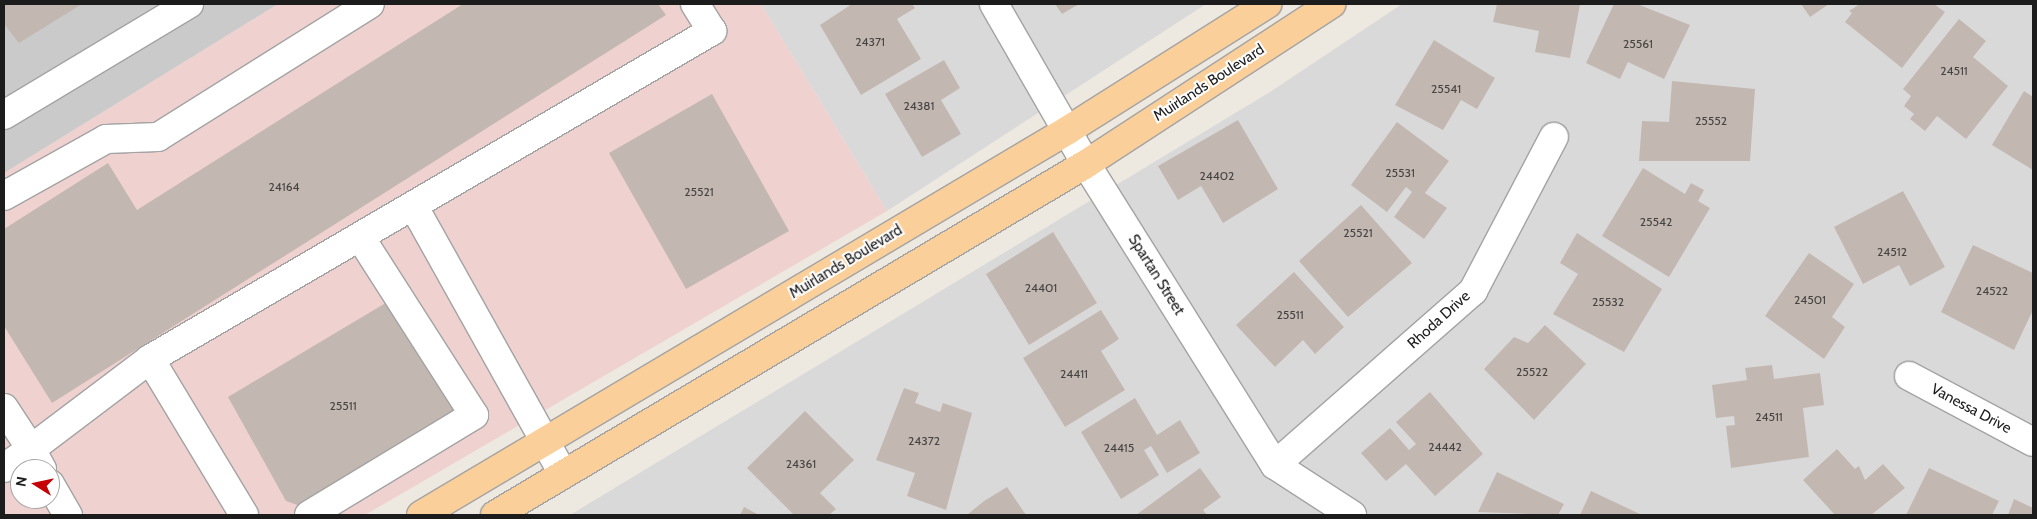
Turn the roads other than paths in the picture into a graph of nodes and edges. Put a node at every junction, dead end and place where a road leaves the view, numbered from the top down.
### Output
1 (189, 4) edge
2 (370, 4) edge
3 (695, 4) edge
4 (994, 4) edge
5 (1267, 4) edge
6 (1331, 4) edge
7 (4, 116) edge
8 (1068, 130) junction
9 (1554, 137) dead end
10 (1086, 164) junction
11 (4, 196) edge
12 (414, 207) junction
13 (361, 238) junction
14 (150, 360) junction
15 (1909, 376) dead end
16 (4, 408) edge
17 (545, 441) junction
18 (2033, 442) edge
19 (36, 459) edge
20 (1275, 464) junction
21 (563, 474) junction
22 (60, 501) edge
23 (68, 515) edge
24 (244, 515) edge
25 (309, 515) edge
26 (421, 515) edge
27 (495, 515) edge
28 (1352, 515) edge

1 - 7 street
2 - 11 street
3 - 12 street
4 - 8 street, Spartan Street
5 - 8 main road, Muirlands Boulevard
6 - 10 main road, Muirlands Boulevard
8 - 10 street, Spartan Street
8 - 17 main road, Muirlands Boulevard
9 - 20 street, Rhoda Drive
10 - 20 street, Spartan Street
10 - 21 main road, Muirlands Boulevard
12 - 13 street
12 - 17 street
13 - 14 street
13 - 25 street
14 - 19 street
14 - 24 street
15 - 18 street, Vanessa Drive
16 - 19 street
17 - 21 street
17 - 26 main road, Muirlands Boulevard
20 - 28 street, Spartan Street
21 - 27 main road, Muirlands Boulevard
22 - 23 street

